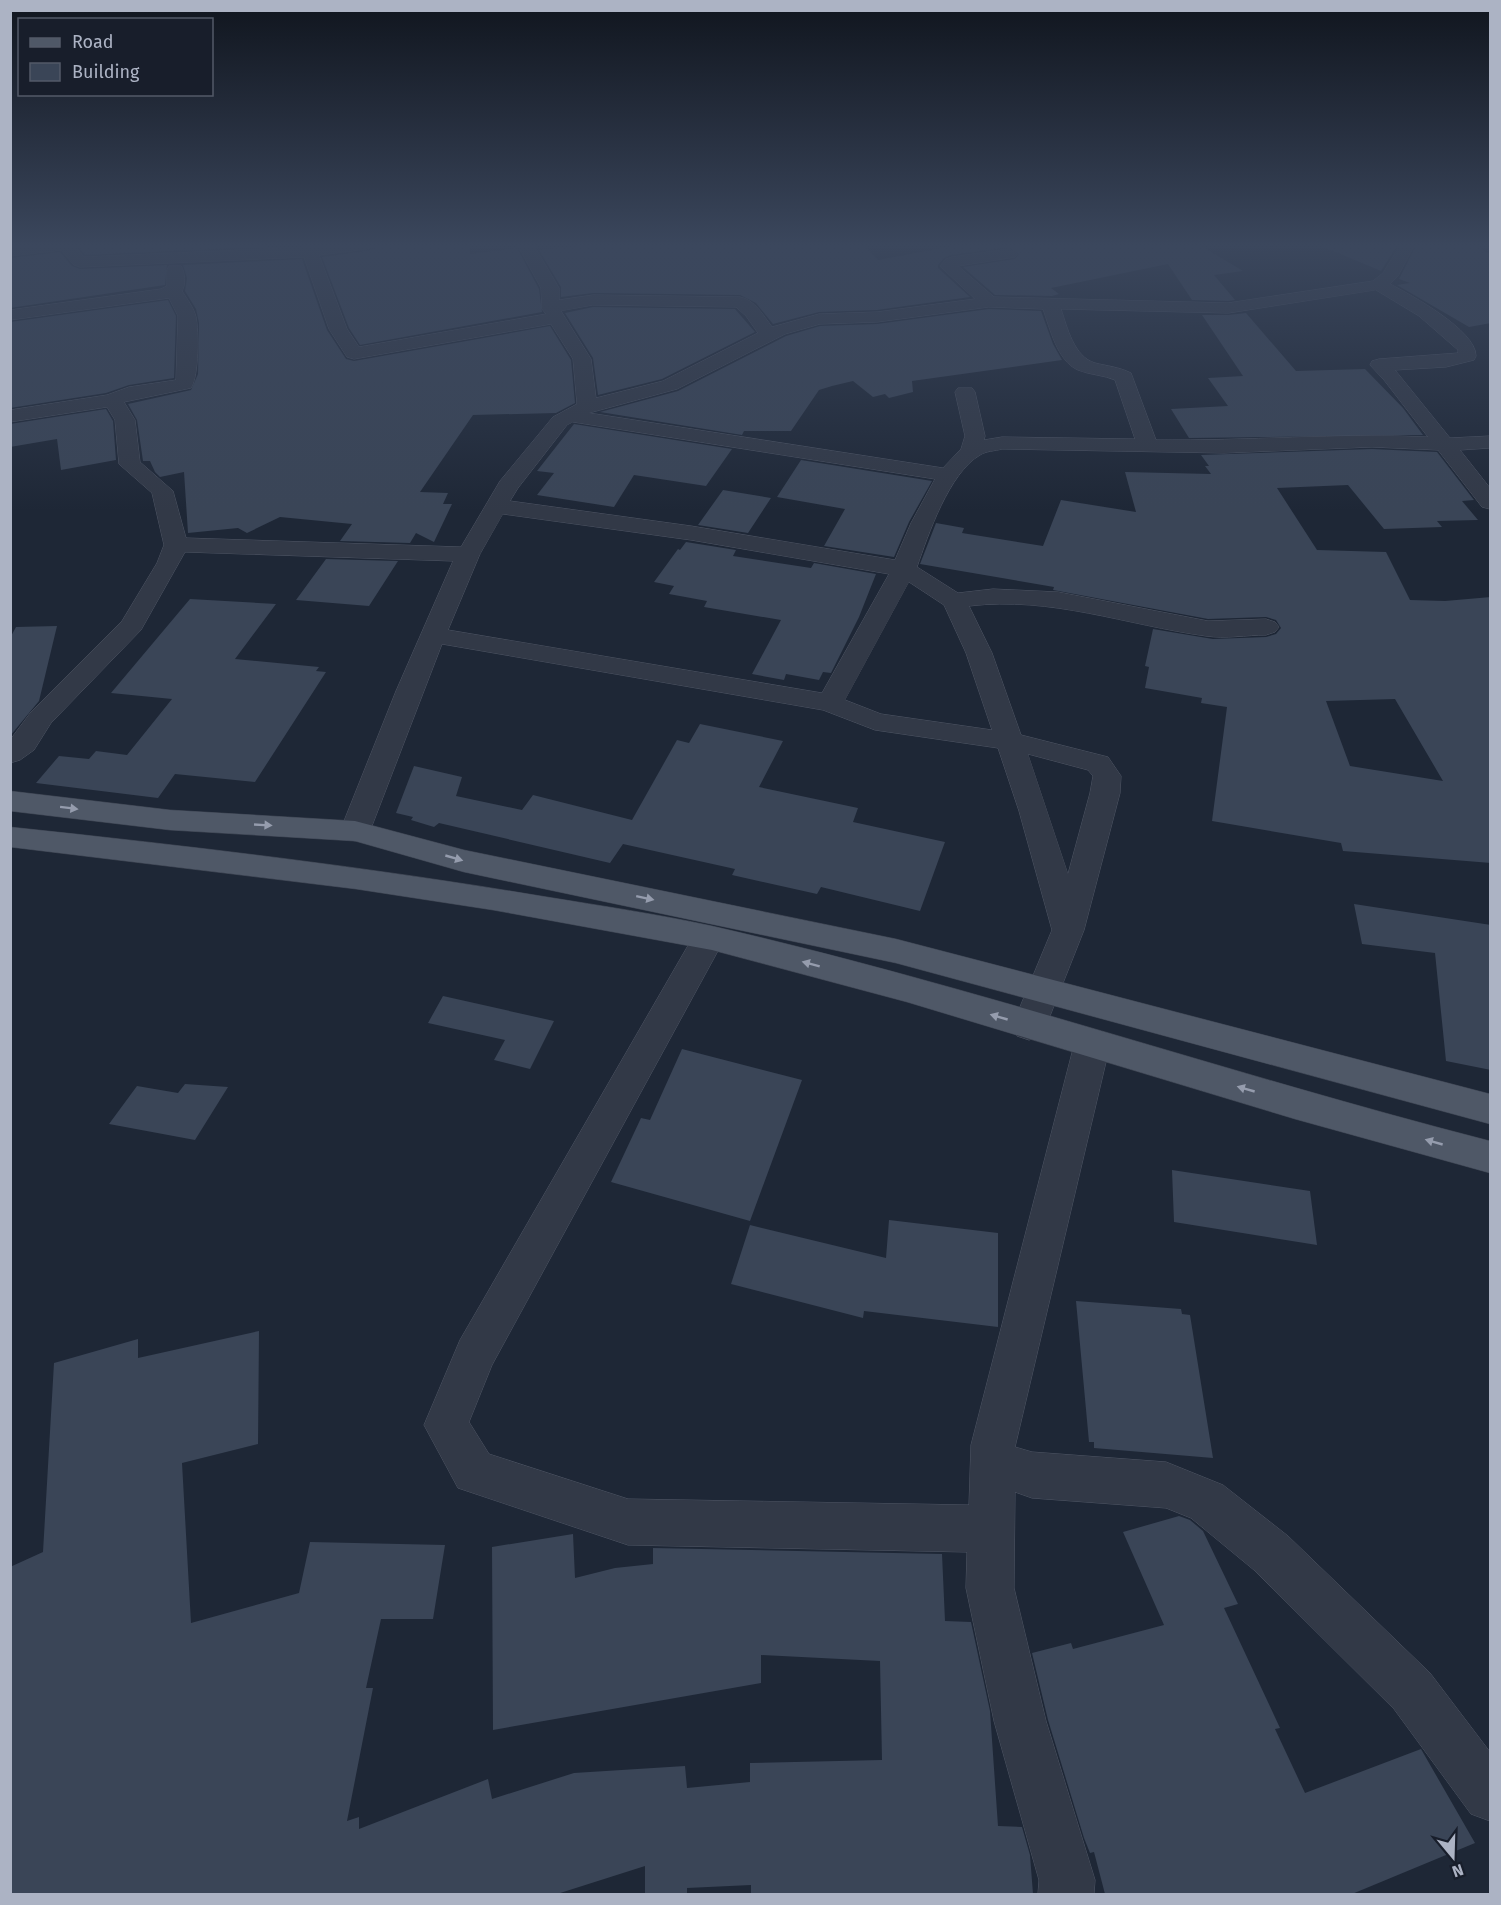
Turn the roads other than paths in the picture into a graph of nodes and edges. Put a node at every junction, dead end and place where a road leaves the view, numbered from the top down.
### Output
1 (187, 333) edge
2 (341, 333) edge
3 (457, 333) edge
4 (566, 333) edge
5 (776, 333) edge
6 (1062, 333) edge
7 (1452, 333) edge
8 (769, 335) joint
9 (965, 392) dead end
10 (111, 400) junction
11 (587, 406) junction
12 (10, 416) edge
13 (568, 416) junction
14 (1491, 442) edge
15 (1446, 444) junction
16 (1148, 446) junction
17 (971, 451) junction
18 (948, 475) junction
19 (1491, 502) edge
20 (497, 506) junction
21 (176, 544) junction
22 (468, 554) junction
23 (903, 569) junction
24 (954, 601) junction
25 (1266, 627) dead end
26 (434, 635) junction
27 (830, 703) junction
28 (1010, 741) junction
29 (10, 754) edge
30 (10, 801) edge
31 (354, 831) junction
32 (10, 837) edge
33 (1068, 930) junction
34 (709, 938) junction
35 (1043, 989) junction
36 (1029, 1026) junction
37 (1092, 1045) junction
38 (1491, 1110) edge
39 (1491, 1157) edge
40 (993, 1463) junction
41 (992, 1529) junction
42 (1491, 1795) edge
43 (1066, 1894) edge

1 - 10 street
2 - 3 street
4 - 11 street
5 - 8 street
6 - 16 street
7 - 15 street
8 - 11 street
9 - 17 street
10 - 12 street
10 - 21 street
11 - 13 street
13 - 18 street
13 - 20 street
14 - 15 street
15 - 16 street
15 - 19 street
16 - 17 street
17 - 18 street
18 - 23 street
20 - 22 street
20 - 23 street
21 - 22 street
21 - 29 street
22 - 26 street
23 - 24 street
23 - 27 street
24 - 25 street
24 - 28 street
26 - 27 street
26 - 31 street
27 - 28 street
28 - 33 street
28 - 33 street
30 -> 31 main road
31 -> 35 main road
32 - 34 main road
33 - 35 street
36 -> 34 main road
34 - 41 street
35 - 36 street
35 - 38 main road
36 - 37 main road
39 -> 37 main road
37 - 40 street
40 - 41 street
40 - 42 street
41 - 43 street

